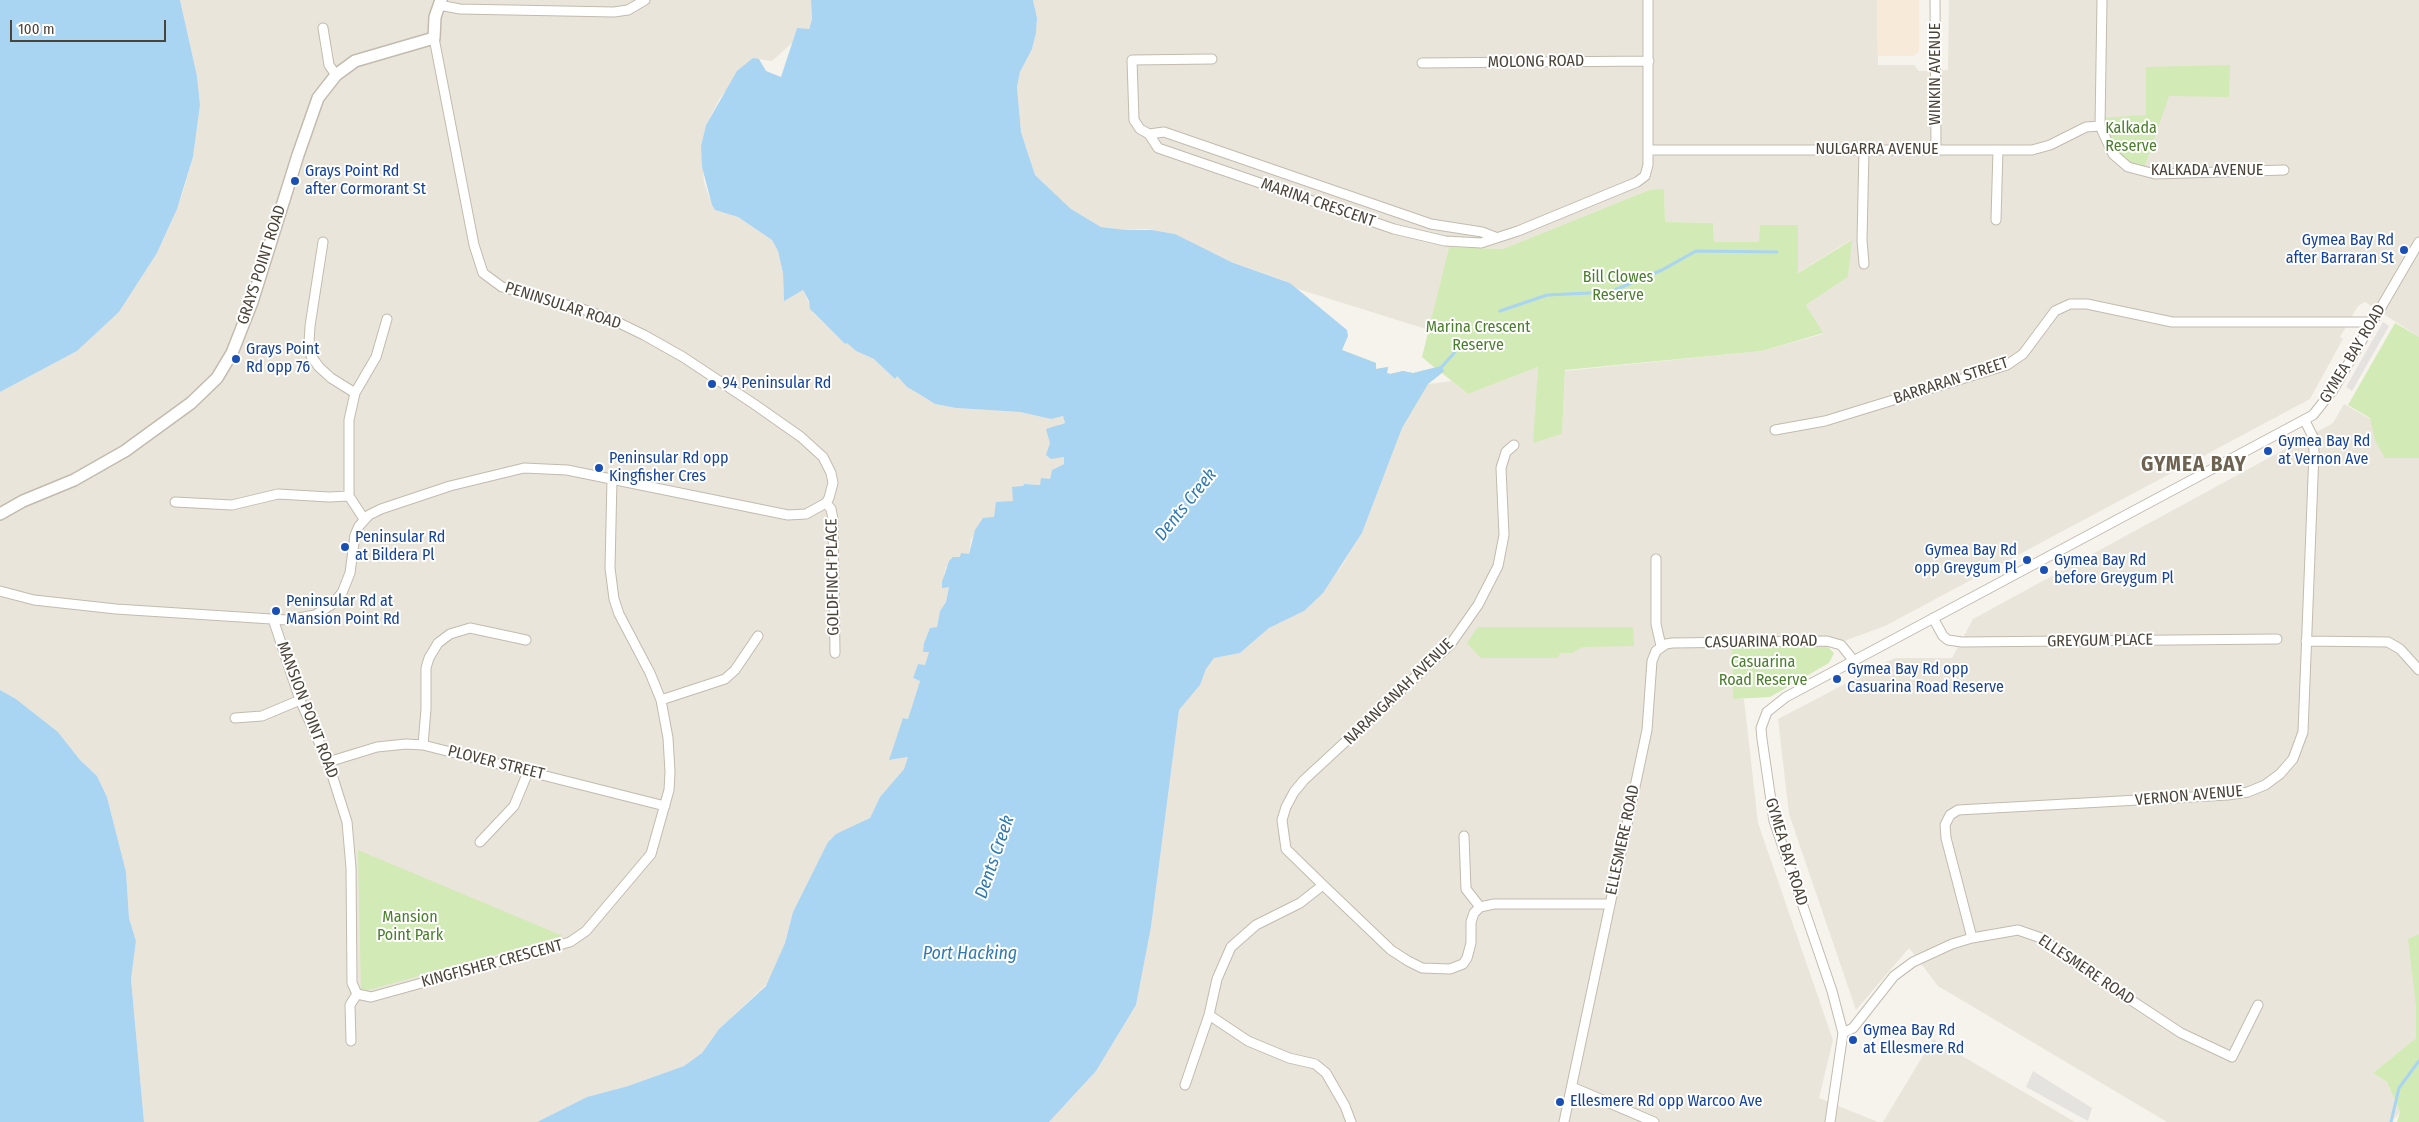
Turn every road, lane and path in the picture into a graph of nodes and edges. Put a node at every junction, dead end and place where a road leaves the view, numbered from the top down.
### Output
1 (645, 0) edge
2 (1648, 0) edge
3 (1935, 0) edge
4 (2102, 0) edge
5 (440, 3) edge
6 (323, 28) dead end
7 (434, 38) junction
8 (1212, 59) dead end
9 (1649, 61) junction
10 (1422, 63) dead end
11 (336, 75) junction
12 (2100, 126) junction
13 (1149, 134) junction
14 (1936, 149) junction
15 (1648, 150) junction
16 (1864, 150) junction
17 (1998, 150) junction
18 (2284, 170) dead end
19 (1996, 220) dead end
20 (1496, 237) junction
21 (323, 242) dead end
22 (2419, 242) edge
23 (1864, 264) dead end
24 (386, 319) dead end
25 (2373, 322) junction
26 (355, 393) junction
27 (2305, 420) junction
28 (1775, 430) dead end
29 (1514, 446) dead end
30 (612, 479) junction
31 (348, 496) junction
32 (175, 502) dead end
33 (826, 503) junction
34 (0, 514) edge
35 (364, 519) junction
36 (1656, 559) dead end
37 (0, 591) edge
38 (1933, 618) junction
39 (273, 619) junction
40 (758, 636) dead end
41 (2278, 639) dead end
42 (526, 640) dead end
43 (2306, 641) junction
44 (1661, 646) junction
45 (835, 653) dead end
46 (1854, 661) junction
47 (2419, 670) edge
48 (300, 700) junction
49 (661, 700) junction
50 (235, 718) dead end
51 (423, 745) junction
52 (328, 762) junction
53 (528, 772) junction
54 (665, 806) junction
55 (1464, 836) dead end
56 (480, 842) dead end
57 (1323, 886) junction
58 (1609, 904) junction
59 (1480, 907) junction
60 (1972, 938) junction
61 (357, 994) junction
62 (2258, 1005) dead end
63 (1209, 1015) junction
64 (1844, 1033) junction
65 (351, 1041) dead end
66 (1185, 1085) dead end
67 (1572, 1087) junction
68 (1350, 1122) edge
69 (1564, 1122) edge
70 (1654, 1122) edge
71 (1830, 1122) edge

1 - 5 street
2 - 9 street, MARINA CRESCENT
3 - 14 street, WINKIN AVENUE
4 - 12 street, KALKADA AVENUE
5 - 7 street
6 - 11 street
7 - 11 street, GRAYS POINT ROAD
7 - 33 street, PENINSULAR ROAD
8 - 13 street, MARINA CRESCENT
9 - 10 street, MOLONG ROAD
9 - 15 street, MARINA CRESCENT
11 - 34 street, GRAYS POINT ROAD
12 - 17 street, NULGARRA AVENUE
12 - 18 street, KALKADA AVENUE
13 - 20 street, MARINA CRESCENT
13 - 20 street, MARINA CRESCENT
14 - 16 street, NULGARRA AVENUE
14 - 17 street, NULGARRA AVENUE
15 - 16 street, NULGARRA AVENUE
15 - 20 street, MARINA CRESCENT
16 - 23 street
17 - 19 street
21 - 26 street
22 - 25 street, GYMEA BAY ROAD
24 - 26 street
25 - 27 street, GYMEA BAY ROAD
25 - 28 street, BARRARAN STREET
26 - 31 street
27 - 38 street, GYMEA BAY ROAD
27 - 43 street, VERNON AVENUE
29 - 57 street, NARANGANAH AVENUE
30 - 33 street
30 - 35 street
30 - 49 street, KINGFISHER CRESCENT
31 - 32 street
31 - 35 street
33 - 45 street, GOLDFINCH PLACE
35 - 39 street
36 - 44 street
37 - 39 street
38 - 41 street, GREYGUM PLACE
38 - 46 street, GYMEA BAY ROAD
39 - 48 street, MANSION POINT ROAD
40 - 49 street
42 - 51 street
43 - 47 street
43 - 60 street, VERNON AVENUE
44 - 46 street, CASUARINA ROAD
44 - 58 street, ELLESMERE ROAD
46 - 64 street, GYMEA BAY ROAD
48 - 50 street
48 - 52 street, MANSION POINT ROAD
49 - 54 street, KINGFISHER CRESCENT
51 - 52 street, PLOVER STREET
51 - 53 street, PLOVER STREET
52 - 61 street, MANSION POINT ROAD
53 - 54 street, PLOVER STREET
53 - 56 street
54 - 61 street, KINGFISHER CRESCENT
55 - 59 street
57 - 59 street, NARANGANAH AVENUE
57 - 63 street
58 - 59 street
58 - 67 street, ELLESMERE ROAD
60 - 62 street, ELLESMERE ROAD
60 - 64 street, ELLESMERE ROAD
61 - 65 street, MANSION POINT ROAD
63 - 66 street
63 - 68 street
64 - 71 street
67 - 69 street, ELLESMERE ROAD
67 - 70 street

